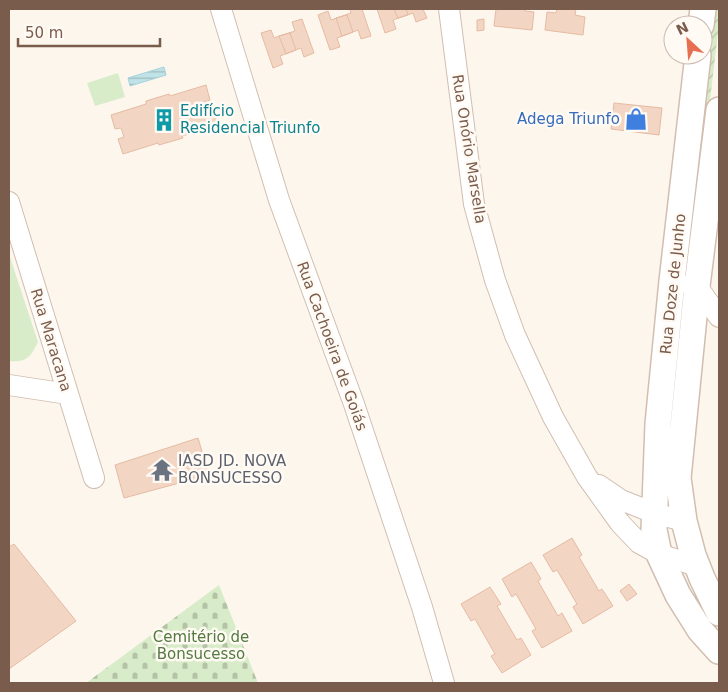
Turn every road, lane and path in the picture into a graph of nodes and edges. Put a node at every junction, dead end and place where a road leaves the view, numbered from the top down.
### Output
1 (221, 9) edge
2 (449, 9) edge
3 (697, 65) edge
4 (719, 110) edge
5 (9, 202) edge
6 (672, 280) junction
7 (698, 286) junction
8 (719, 317) edge
9 (9, 385) edge
10 (68, 394) junction
11 (587, 477) junction
12 (94, 478) dead end
13 (654, 513) junction
14 (684, 521) junction
15 (659, 554) junction
16 (697, 566) junction
17 (719, 613) edge
18 (719, 651) edge
19 (444, 683) edge

1 - 19 street, Rua Cachoeira de Goiás
2 - 11 street, Rua Onório Marsella
3 - 6 street, Rua Doze de Junho
4 - 7 street, Rua Doze de Junho
5 - 10 street, Rua Maracana
6 - 7 street
6 - 13 street, Rua Doze de Junho
7 - 8 street
7 - 14 street, Rua Doze de Junho
9 - 10 street
10 - 12 street, Rua Maracana
11 - 13 street
11 - 15 street, Rua Onório Marsella
13 - 14 street
13 - 15 street, Rua Doze de Junho
14 - 16 street, Rua Doze de Junho
15 - 16 street, Rua Onório Marsella
15 - 18 street, Rua Doze de Junho
16 - 17 street, Rua Doze de Junho

